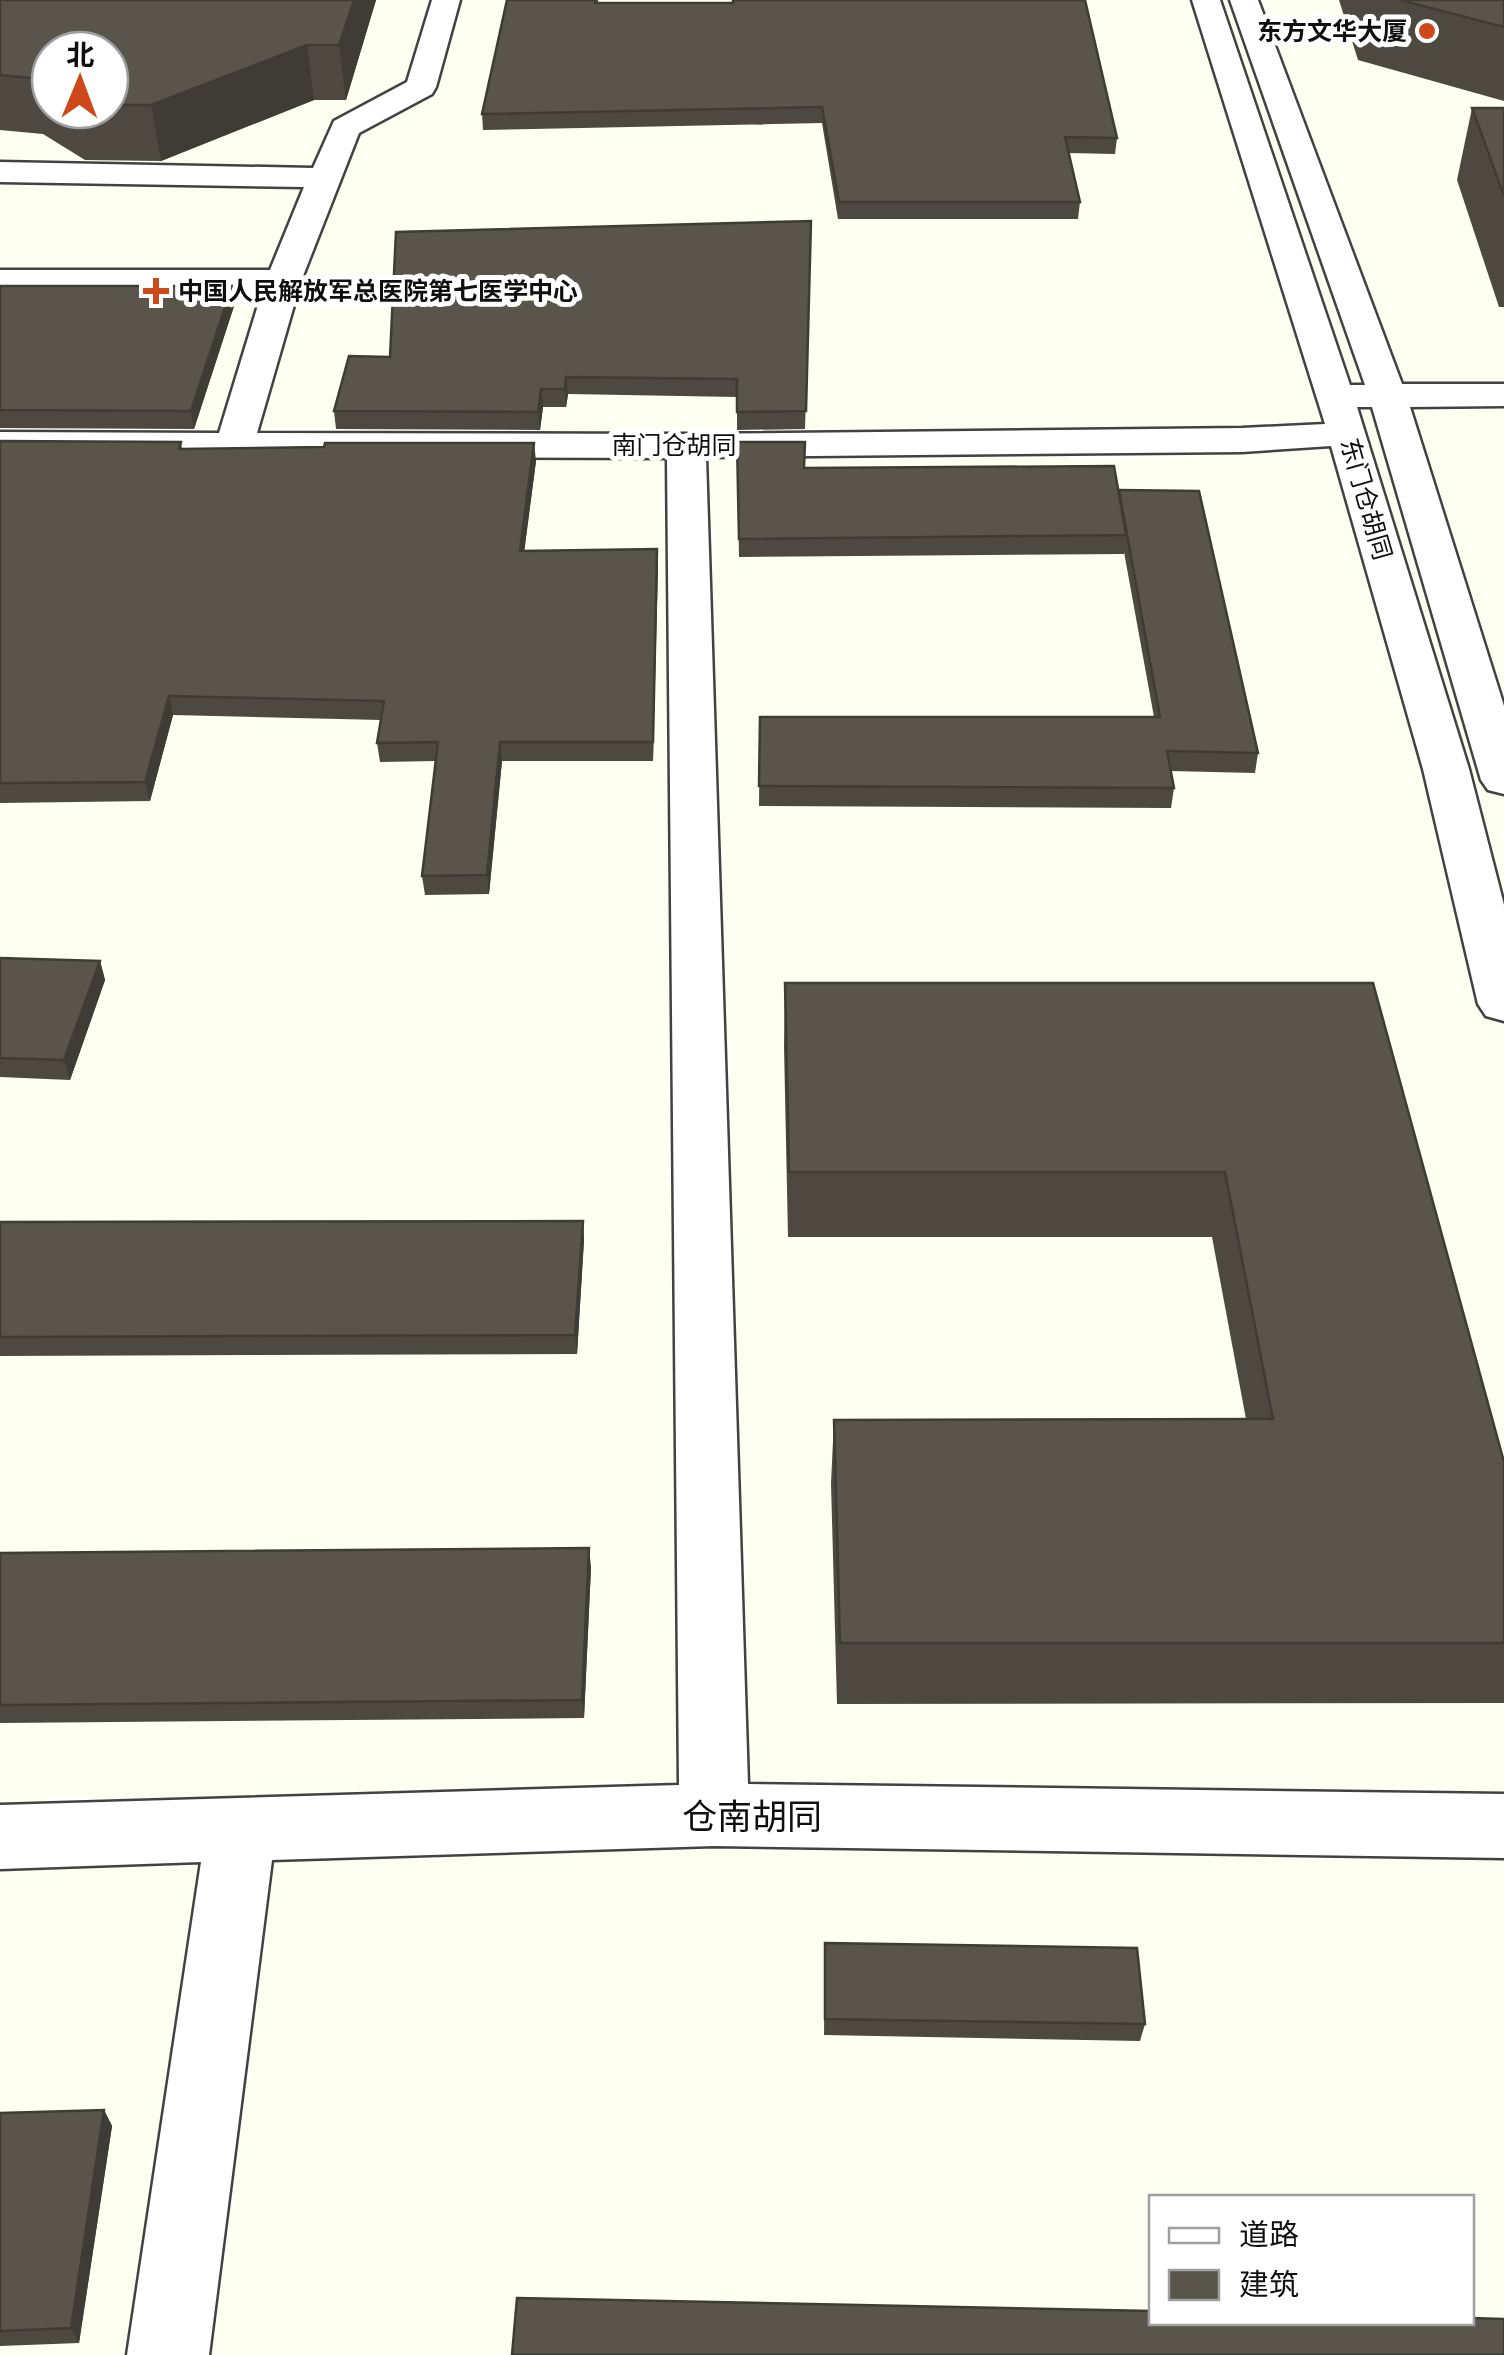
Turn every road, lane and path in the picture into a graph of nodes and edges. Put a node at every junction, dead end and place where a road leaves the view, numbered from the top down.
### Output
1 (446, 0) edge
2 (1206, 0) edge
3 (1244, 0) edge
4 (0, 172) edge
5 (325, 178) junction
6 (0, 281) edge
7 (284, 281) junction
8 (1504, 395) edge
9 (1388, 396) junction
10 (1341, 415) junction
11 (234, 443) junction
12 (0, 444) edge
13 (686, 446) junction
14 (1503, 774) edge
15 (1504, 1004) edge
16 (714, 1815) junction
17 (1504, 1826) edge
18 (241, 1830) junction
19 (0, 1837) edge
20 (168, 2355) edge

1 - 5 street
2 - 10 street, 东门仓胡同
3 - 9 street, 东门仓胡同
4 - 5 street
5 - 7 street
6 - 7 street
7 - 11 street
8 - 9 street, 南门仓胡同
9 - 10 street, 南门仓胡同
9 - 14 street, 东门仓胡同
10 - 13 street, 南门仓胡同
10 - 15 street, 东门仓胡同
11 - 12 street, 南门仓胡同
11 - 13 street, 南门仓胡同
13 - 16 street
16 - 17 street, 仓南胡同
16 - 18 street, 仓南胡同
18 - 19 street, 仓南胡同
18 - 20 street

